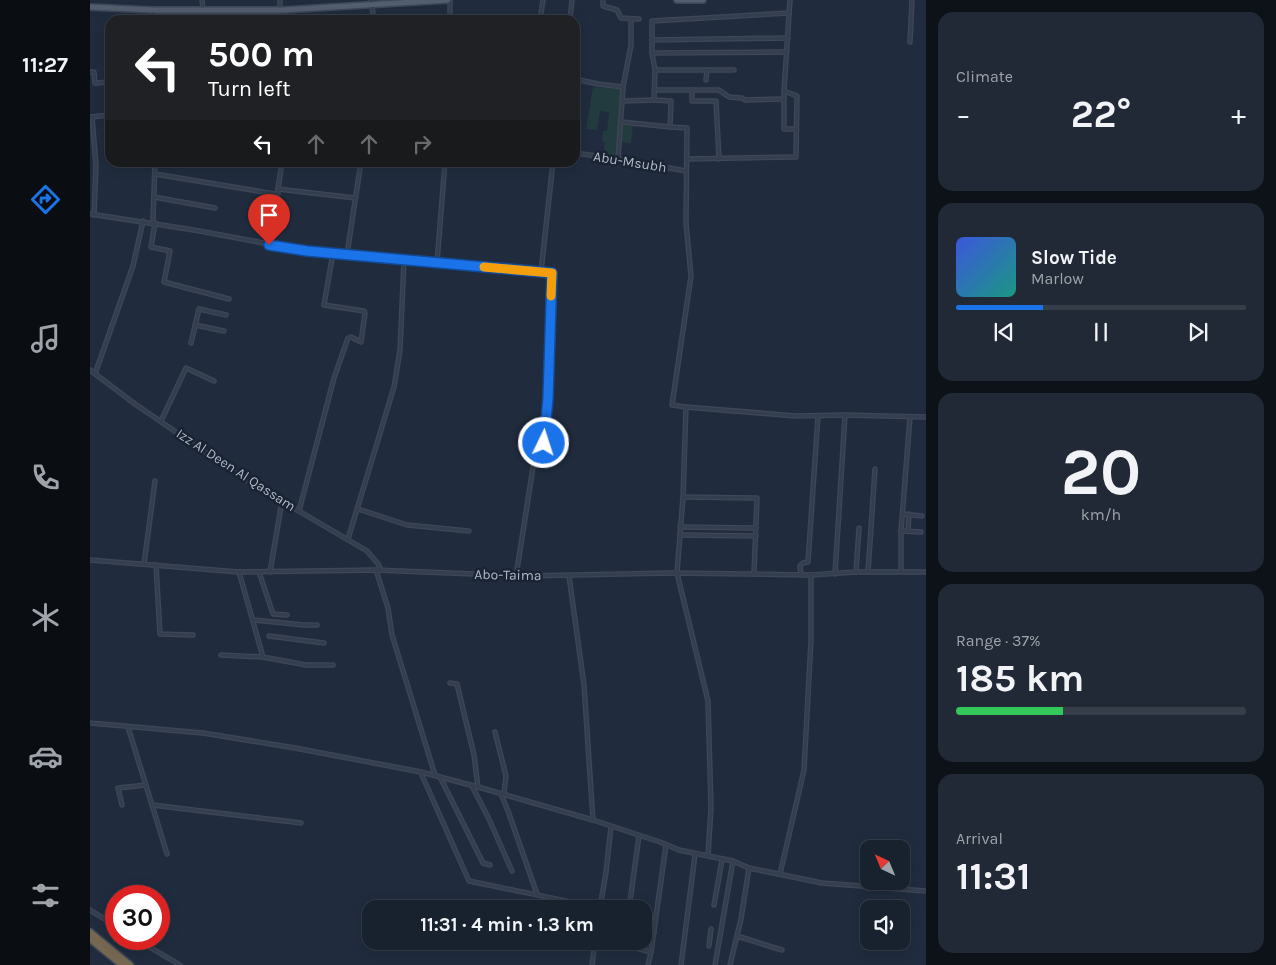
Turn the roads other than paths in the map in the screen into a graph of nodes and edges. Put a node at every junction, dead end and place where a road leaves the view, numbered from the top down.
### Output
1 (202, 0) edge
2 (280, 0) edge
3 (449, 0) edge
4 (543, 0) edge
5 (572, 0) edge
6 (603, 0) edge
7 (676, 0) edge
8 (704, 0) edge
9 (790, 0) edge
10 (912, 0) edge
11 (411, 1) edge
12 (391, 2) edge
13 (372, 3) edge
14 (90, 7) edge
15 (153, 10) junction
16 (203, 10) junction
17 (282, 10) junction
18 (789, 13) junction
19 (152, 15) edge
20 (282, 15) edge
21 (450, 15) edge
22 (541, 15) edge
23 (570, 15) edge
24 (631, 19) junction
25 (639, 19) dead end
26 (788, 38) junction
27 (652, 40) junction
28 (910, 42) dead end
29 (786, 52) junction
30 (652, 53) junction
31 (655, 70) junction
32 (707, 70) junction
33 (734, 70) dead end
34 (90, 72) edge
35 (580, 80) edge
36 (706, 80) dead end
37 (105, 82) edge
38 (623, 86) junction
39 (655, 90) junction
40 (692, 90) junction
41 (784, 92) junction
42 (784, 98) junction
43 (654, 100) junction
44 (623, 101) junction
45 (105, 115) edge
46 (91, 117) edge
47 (622, 122) junction
48 (670, 127) junction
49 (796, 129) junction
50 (580, 154) edge
51 (618, 159) junction
52 (687, 159) junction
53 (719, 159) junction
54 (155, 167) edge
55 (281, 167) edge
56 (360, 167) edge
57 (445, 167) edge
58 (553, 167) edge
59 (686, 171) junction
60 (155, 174) junction
61 (278, 189) junction
62 (154, 197) junction
63 (355, 198) junction
64 (215, 208) dead end
65 (92, 214) edge
66 (143, 221) junction
67 (155, 223) junction
68 (333, 254) junction
69 (347, 254) junction
70 (404, 260) junction
71 (437, 263) junction
72 (541, 272) junction
73 (229, 300) dead end
74 (226, 315) dead end
75 (196, 325) junction
76 (224, 331) dead end
77 (191, 343) dead end
78 (90, 370) edge
79 (95, 374) junction
80 (214, 381) dead end
81 (686, 407) junction
82 (845, 415) junction
83 (818, 416) junction
84 (910, 417) junction
85 (926, 417) edge
86 (161, 421) junction
87 (875, 469) dead end
88 (155, 481) dead end
89 (683, 497) junction
90 (282, 501) junction
91 (358, 509) junction
92 (299, 511) junction
93 (903, 514) junction
94 (909, 514) junction
95 (922, 516) dead end
96 (680, 527) junction
97 (756, 528) junction
98 (859, 528) dead end
99 (470, 531) dead end
100 (901, 531) junction
101 (908, 531) junction
102 (921, 532) dead end
103 (680, 535) junction
104 (756, 536) junction
105 (348, 539) junction
106 (90, 560) edge
107 (144, 564) junction
108 (156, 565) junction
109 (378, 570) junction
110 (901, 571) junction
111 (239, 572) junction
112 (259, 572) junction
113 (270, 572) junction
114 (856, 572) junction
115 (868, 572) junction
116 (926, 572) edge
117 (677, 573) junction
118 (754, 573) junction
119 (801, 574) junction
120 (811, 574) junction
121 (835, 574) junction
122 (516, 576) junction
123 (568, 576) junction
124 (287, 615) dead end
125 (253, 620) junction
126 (317, 625) dead end
127 (193, 635) dead end
128 (269, 636) dead end
129 (324, 643) dead end
130 (221, 655) dead end
131 (263, 658) junction
132 (333, 666) dead end
133 (450, 684) dead end
134 (90, 723) edge
135 (128, 727) junction
136 (494, 732) dead end
137 (421, 772) junction
138 (435, 775) junction
139 (440, 777) junction
140 (146, 785) junction
141 (472, 785) junction
142 (478, 787) junction
143 (500, 794) junction
144 (122, 805) dead end
145 (152, 805) junction
146 (593, 820) junction
147 (301, 822) dead end
148 (611, 826) junction
149 (639, 836) junction
150 (666, 845) junction
151 (167, 854) dead end
152 (695, 854) junction
153 (708, 856) junction
154 (722, 860) junction
155 (733, 861) junction
156 (490, 865) dead end
157 (749, 868) junction
158 (512, 871) dead end
159 (780, 874) junction
160 (926, 891) edge
161 (537, 894) junction
162 (562, 900) edge
163 (601, 900) edge
164 (630, 900) edge
165 (714, 906) dead end
166 (90, 910) edge
167 (105, 919) edge
168 (90, 932) edge
169 (654, 932) joint
170 (720, 935) junction
171 (737, 936) junction
172 (90, 939) edge
173 (709, 946) dead end
174 (155, 950) edge
175 (594, 950) edge
176 (644, 950) edge
177 (782, 950) dead end
178 (652, 952) junction
179 (122, 965) edge
180 (130, 965) edge
181 (180, 965) edge
182 (592, 965) edge
183 (648, 965) edge
184 (681, 965) edge
185 (715, 965) edge
186 (730, 965) edge

1 - 16 street
2 - 17 street
3 - 11 main road
3 - 21 street
4 - 22 street
5 - 23 street
6 - 24 street
7 - 8 main road
9 - 18 street
10 - 28 street
11 - 12 main road
12 - 13 main road
13 - 17 main road
14 - 15 main road
15 - 16 main road
15 - 19 street
16 - 17 main road
17 - 20 street
18 - 26 street
18 - 27 street
24 - 25 street
24 - 38 street
26 - 27 street
26 - 29 street
27 - 30 street
29 - 30 street
29 - 41 street
30 - 31 street
31 - 32 street
31 - 39 street
32 - 33 street
32 - 36 street
34 - 37 street
35 - 38 street
38 - 44 street
39 - 40 street
39 - 43 street
40 - 42 street
40 - 53 street
41 - 42 street
41 - 49 street
42 - 49 street
43 - 44 street
43 - 48 street
44 - 47 street
45 - 46 street
46 - 65 street
47 - 48 street
47 - 51 street
48 - 52 street
49 - 53 street
50 - 51 street, Abu-Msubh
51 - 59 street, Abu-Msubh
52 - 53 street
52 - 59 street
54 - 60 street
55 - 61 street
56 - 63 street
57 - 71 street
58 - 72 street
59 - 81 street
60 - 61 street
60 - 62 street
61 - 63 street
62 - 64 street
62 - 67 street
63 - 69 street
65 - 66 street
66 - 67 street
66 - 79 street
67 - 68 street
67 - 73 street
68 - 69 street
68 - 92 street
69 - 70 street
70 - 71 street
70 - 91 street
71 - 72 street
72 - 122 street
74 - 75 street
75 - 76 street
75 - 77 street
78 - 79 street, Izz Al Deen Al Qassam
79 - 86 street, Izz Al Deen Al Qassam
80 - 86 street
81 - 83 street
81 - 89 street
82 - 83 street
82 - 84 street
82 - 121 street
83 - 119 street
84 - 85 street
84 - 93 street
86 - 90 street, Izz Al Deen Al Qassam
87 - 115 street
88 - 107 street
89 - 96 street
89 - 97 street
90 - 92 street, Izz Al Deen Al Qassam
90 - 113 street
91 - 99 street
91 - 105 street
92 - 105 street, Izz Al Deen Al Qassam
93 - 94 street
93 - 100 street
94 - 95 street
94 - 101 street
96 - 97 street
96 - 103 street
97 - 104 street
98 - 114 street
100 - 101 street
100 - 110 street
101 - 102 street
103 - 104 street
103 - 117 street
104 - 118 street
105 - 109 street, Izz Al Deen Al Qassam
106 - 107 street, Abo-Taima
107 - 108 street, Abo-Taima
108 - 111 street, Abo-Taima
108 - 127 street
109 - 113 street, Abo-Taima
109 - 122 street, Abo-Taima
109 - 138 street, Izz Al Deen Al Qassam
110 - 115 street, Abo-Taima
110 - 116 street, Abo-Taima
111 - 112 street, Abo-Taima
111 - 125 street
112 - 113 street, Abo-Taima
112 - 124 street
114 - 115 street, Abo-Taima
114 - 121 street, Abo-Taima
117 - 118 street, Abo-Taima
117 - 123 street, Abo-Taima
117 - 153 street
118 - 119 street, Abo-Taima
119 - 120 street, Abo-Taima
120 - 121 street, Abo-Taima
120 - 159 street
122 - 123 street, Abo-Taima
123 - 146 street
125 - 126 street
125 - 131 street
128 - 129 street
130 - 131 street
131 - 132 street
133 - 142 street
134 - 135 street
135 - 137 street
135 - 140 street
136 - 143 street
137 - 138 street
137 - 161 street
138 - 139 street
139 - 141 street
139 - 156 street
140 - 144 street
140 - 145 street
141 - 142 street
141 - 158 street
142 - 143 street
143 - 146 street
143 - 161 street
145 - 147 street
145 - 151 street
146 - 148 street
148 - 149 street
148 - 163 street
149 - 150 street
149 - 164 street
150 - 152 street
150 - 169 street
152 - 153 street
152 - 184 street
153 - 154 street
154 - 155 street
154 - 165 street
155 - 157 street
155 - 170 street
157 - 159 street
157 - 171 street
159 - 160 street
161 - 162 street
166 - 167 street
168 - 180 highway
169 - 178 street
170 - 173 street
170 - 185 street
171 - 177 street
171 - 186 street
172 - 179 highway
174 - 181 street
175 - 182 street
176 - 178 street
178 - 183 street

